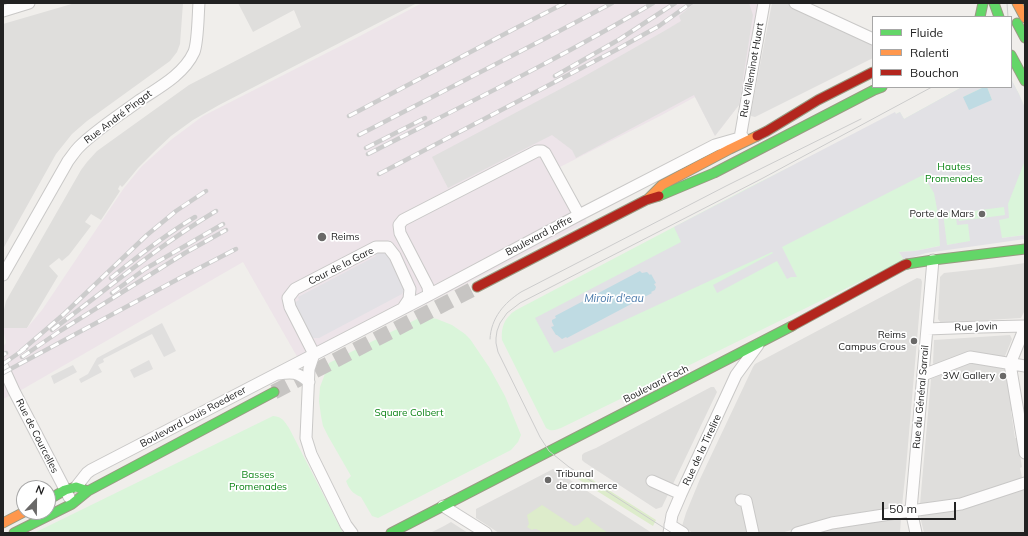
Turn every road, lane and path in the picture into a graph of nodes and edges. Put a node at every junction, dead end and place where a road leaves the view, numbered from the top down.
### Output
1 (30, 3) edge
2 (199, 3) edge
3 (764, 3) edge
4 (796, 3) edge
5 (983, 3) edge
6 (994, 3) edge
7 (1017, 3) edge
8 (3, 11) edge
9 (980, 16) edge
10 (999, 16) edge
11 (1025, 18) edge
12 (1018, 23) edge
13 (1025, 38) edge
14 (872, 39) edge
15 (1012, 56) edge
16 (872, 73) edge
17 (1025, 81) edge
18 (879, 88) edge
19 (766, 131) junction
20 (740, 138) junction
21 (646, 200) junction
22 (579, 215) junction
23 (1025, 249) edge
24 (933, 260) junction
25 (3, 275) edge
26 (477, 287) tunnel mouth
27 (428, 295) junction
28 (403, 308) junction
29 (1025, 327) edge
30 (927, 329) junction
31 (758, 344) junction
32 (314, 354) junction
33 (730, 358) junction
34 (1010, 364) junction
35 (1025, 366) edge
36 (3, 367) edge
37 (275, 374) junction
38 (736, 375) junction
39 (923, 375) junction
40 (309, 382) junction
41 (274, 392) tunnel mouth
42 (1025, 453) edge
43 (652, 481) dead end
44 (1025, 483) edge
45 (71, 489) junction
46 (88, 491) junction
47 (681, 494) junction
48 (56, 496) edge
49 (741, 500) dead end
50 (72, 504) junction
51 (442, 506) junction
52 (911, 510) junction
53 (16, 516) edge
54 (3, 523) edge
55 (669, 529) edge
56 (14, 533) edge
57 (352, 533) edge
58 (391, 533) edge
59 (486, 533) edge
60 (683, 533) edge
61 (753, 533) edge
62 (797, 533) edge
63 (916, 533) edge

1 - 8 street
2 - 25 street, Rue André Pingat
3 - 20 street, Rue Villeminot Huart
4 - 14 street
5 - 9 main road
6 - 10 main road
7 - 11 main road
12 - 13 main road
15 - 17 main road
16 - 19 main road, Boulevard Joffre
18 - 21 main road, Boulevard Joffre
19 - 20 street
19 - 21 main road, Boulevard Joffre
20 - 22 street
21 - 26 main road, Boulevard Joffre
22 - 27 street, Boulevard Joffre
22 - 27 street, Boulevard Joffre
23 - 24 main road, Boulevard Foch
24 - 30 street, Rue du Général Sarrail
24 - 31 main road, Boulevard Foch
27 - 28 street, Boulevard Joffre
28 - 32 street
28 - 32 street, Cour de la Gare
29 - 30 street, Rue Jovin
29 - 34 street
30 - 39 street, Rue du Général Sarrail
31 - 33 main road, Boulevard Foch
31 - 38 street, Rue de la Tirelire
32 - 37 street, Boulevard Louis Roederer
32 - 40 street
33 - 38 street
33 - 51 main road, Boulevard Foch
34 - 35 street
34 - 39 street
34 - 42 street
36 - 45 street, Rue de Courcelles
37 - 40 street
37 - 45 street, Boulevard Louis Roederer
38 - 47 street, Rue de la Tirelire
39 - 52 street, Rue du Général Sarrail
40 - 57 street
41 - 46 main road, Boulevard Louis Roederer
43 - 47 street
44 - 52 street
45 - 46 main road
45 - 48 main road, Boulevard Louis Roederer
45 - 50 street, Rue de Courcelles
46 - 50 main road, Boulevard Louis Roederer
47 - 55 street, Rue de la Tirelire
49 - 61 street
50 - 56 main road, Boulevard Louis Roederer
51 - 58 main road, Boulevard Foch
51 - 59 street
52 - 62 street
52 - 63 street, Rue du Général Sarrail
53 - 54 main road
55 - 60 street

